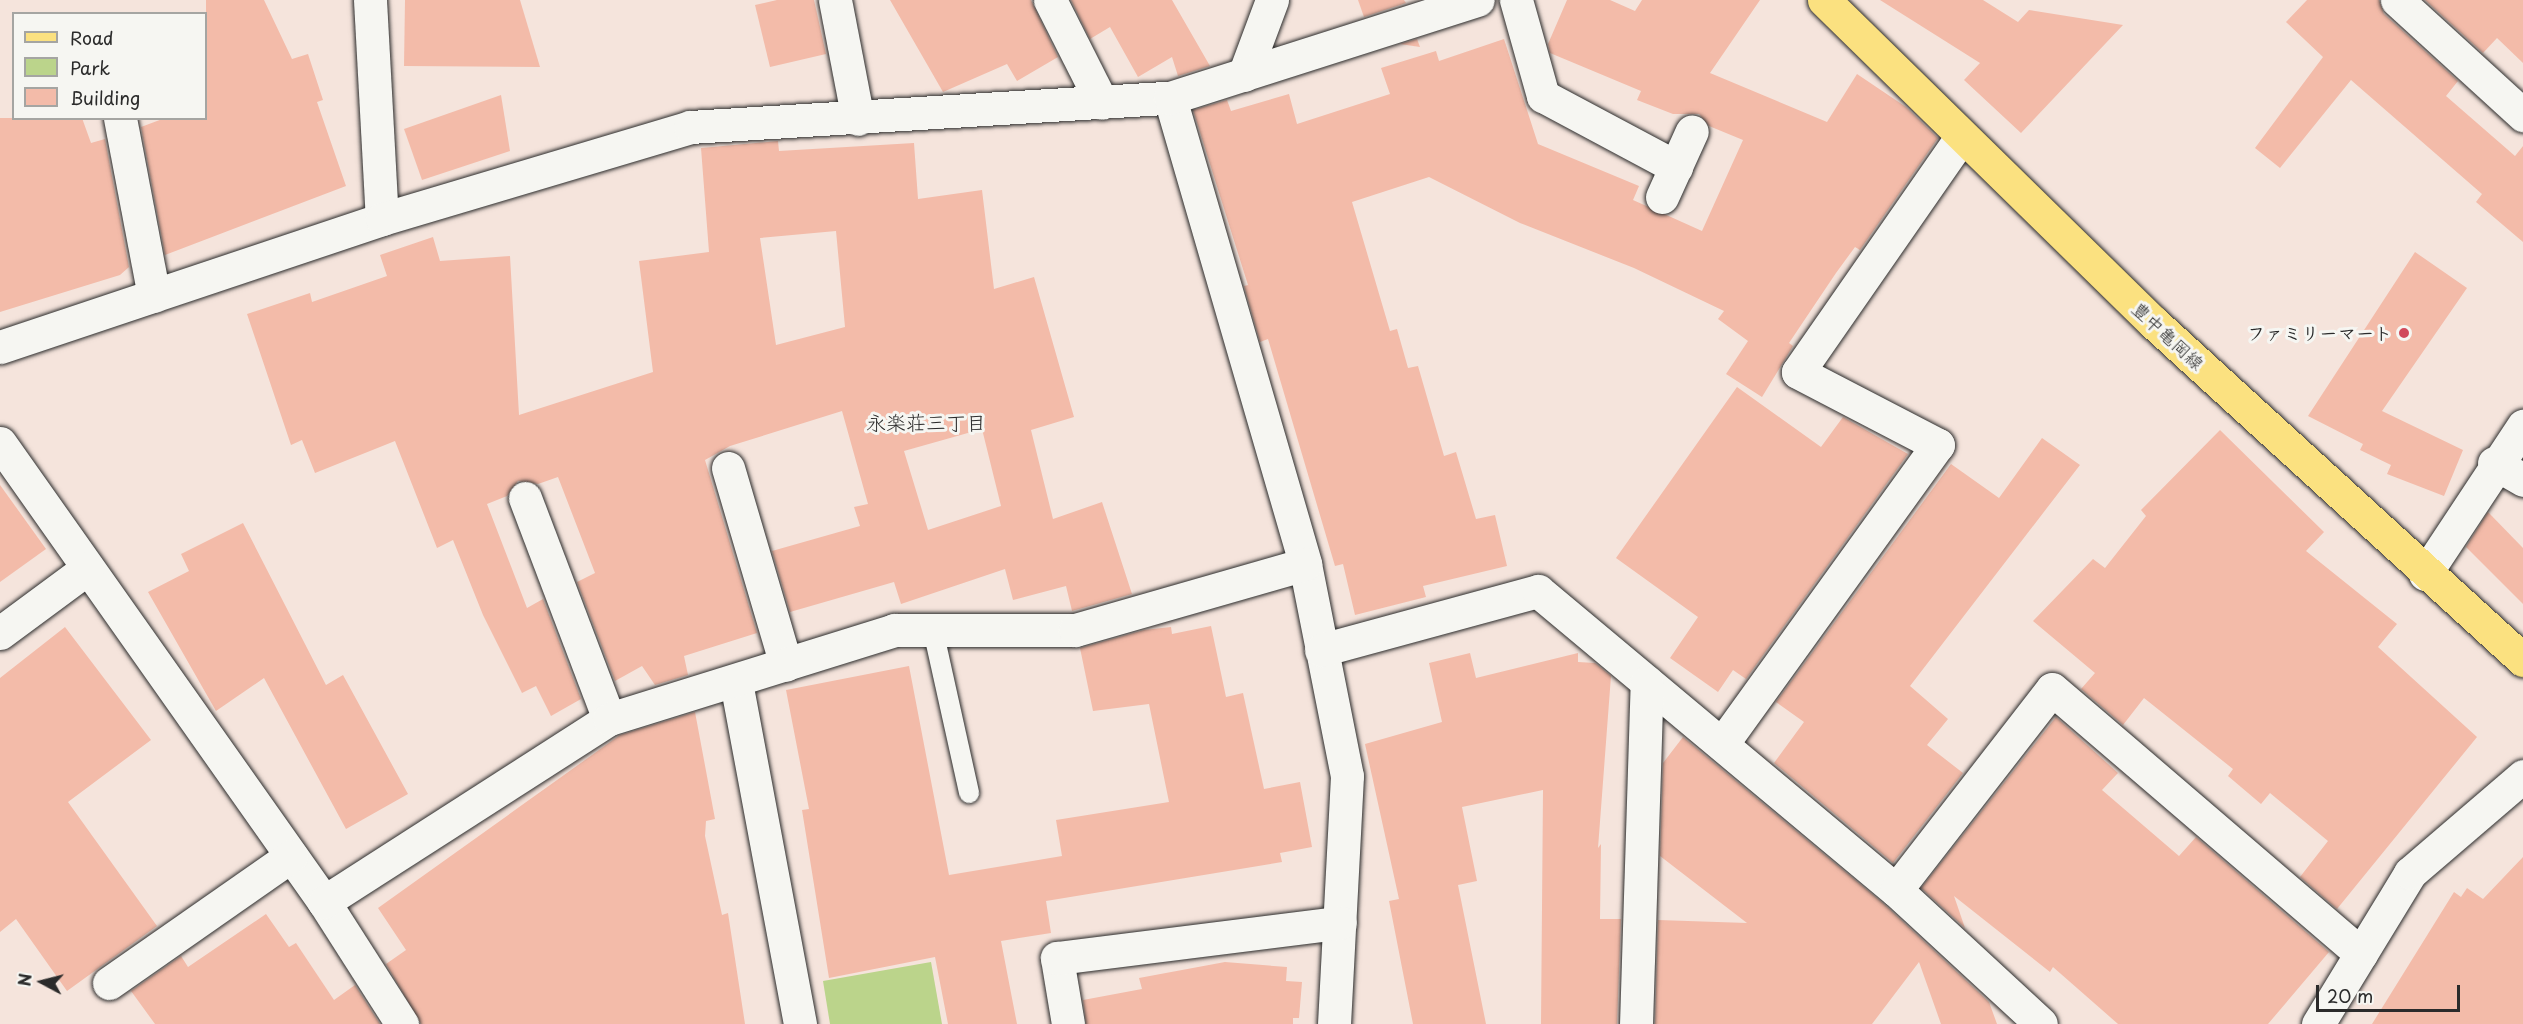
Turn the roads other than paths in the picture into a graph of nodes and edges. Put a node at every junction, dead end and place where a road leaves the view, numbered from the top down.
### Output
1 (370, 0) edge
2 (835, 0) edge
3 (1050, 0) edge
4 (1272, 0) edge
5 (1478, 0) edge
6 (1516, 0) edge
7 (1824, 0) edge
8 (2397, 0) edge
9 (1244, 75) junction
10 (1170, 98) junction
11 (1102, 104) junction
12 (2523, 115) edge
13 (858, 119) junction
14 (120, 120) edge
15 (1692, 131) dead end
16 (1962, 136) junction
17 (1676, 167) junction
18 (1662, 198) dead end
19 (382, 219) junction
20 (154, 296) junction
21 (0, 347) edge
22 (2523, 426) edge
23 (5, 460) edge
24 (2494, 463) junction
25 (728, 468) dead end
26 (2523, 480) edge
27 (525, 498) dead end
28 (1305, 564) junction
29 (88, 568) junction
30 (2425, 574) junction
31 (933, 630) junction
32 (0, 633) edge
33 (1321, 650) junction
34 (2523, 660) edge
35 (786, 665) junction
36 (736, 682) junction
37 (1647, 682) junction
38 (609, 719) junction
39 (1722, 744) junction
40 (2523, 776) edge
41 (969, 793) dead end
42 (291, 856) junction
43 (1896, 890) junction
44 (324, 902) junction
45 (1340, 923) junction
46 (2361, 954) junction
47 (109, 983) dead end
48 (402, 1024) edge
49 (800, 1024) edge
50 (1068, 1024) edge
51 (1334, 1024) edge
52 (1636, 1024) edge
53 (2041, 1024) edge
54 (2318, 1024) edge

1 - 19 street
2 - 13 street
3 - 11 street
4 - 9 street
5 - 9 street
6 - 17 street
7 - 16 main road, 豊中亀岡線
8 - 12 street
9 - 10 street
10 - 11 street
10 - 28 street
11 - 13 street
13 - 19 street
14 - 20 street
15 - 17 street
16 - 30 main road, 豊中亀岡線
16 - 39 street
17 - 18 street
19 - 20 street
20 - 21 street
22 - 24 street
23 - 29 street
24 - 26 street
24 - 30 street
25 - 35 street
27 - 38 street
28 - 31 street
28 - 33 street
29 - 32 street
29 - 42 street
30 - 34 main road, 豊中亀岡線
31 - 35 street
31 - 41 lane
33 - 37 street
33 - 45 street
35 - 36 street
36 - 38 street
36 - 49 street
37 - 39 street
37 - 52 street
38 - 44 street
39 - 43 street
40 - 46 street
42 - 44 street
42 - 47 street
43 - 46 street
43 - 53 street
44 - 48 street
45 - 50 street
45 - 51 street
46 - 54 street

